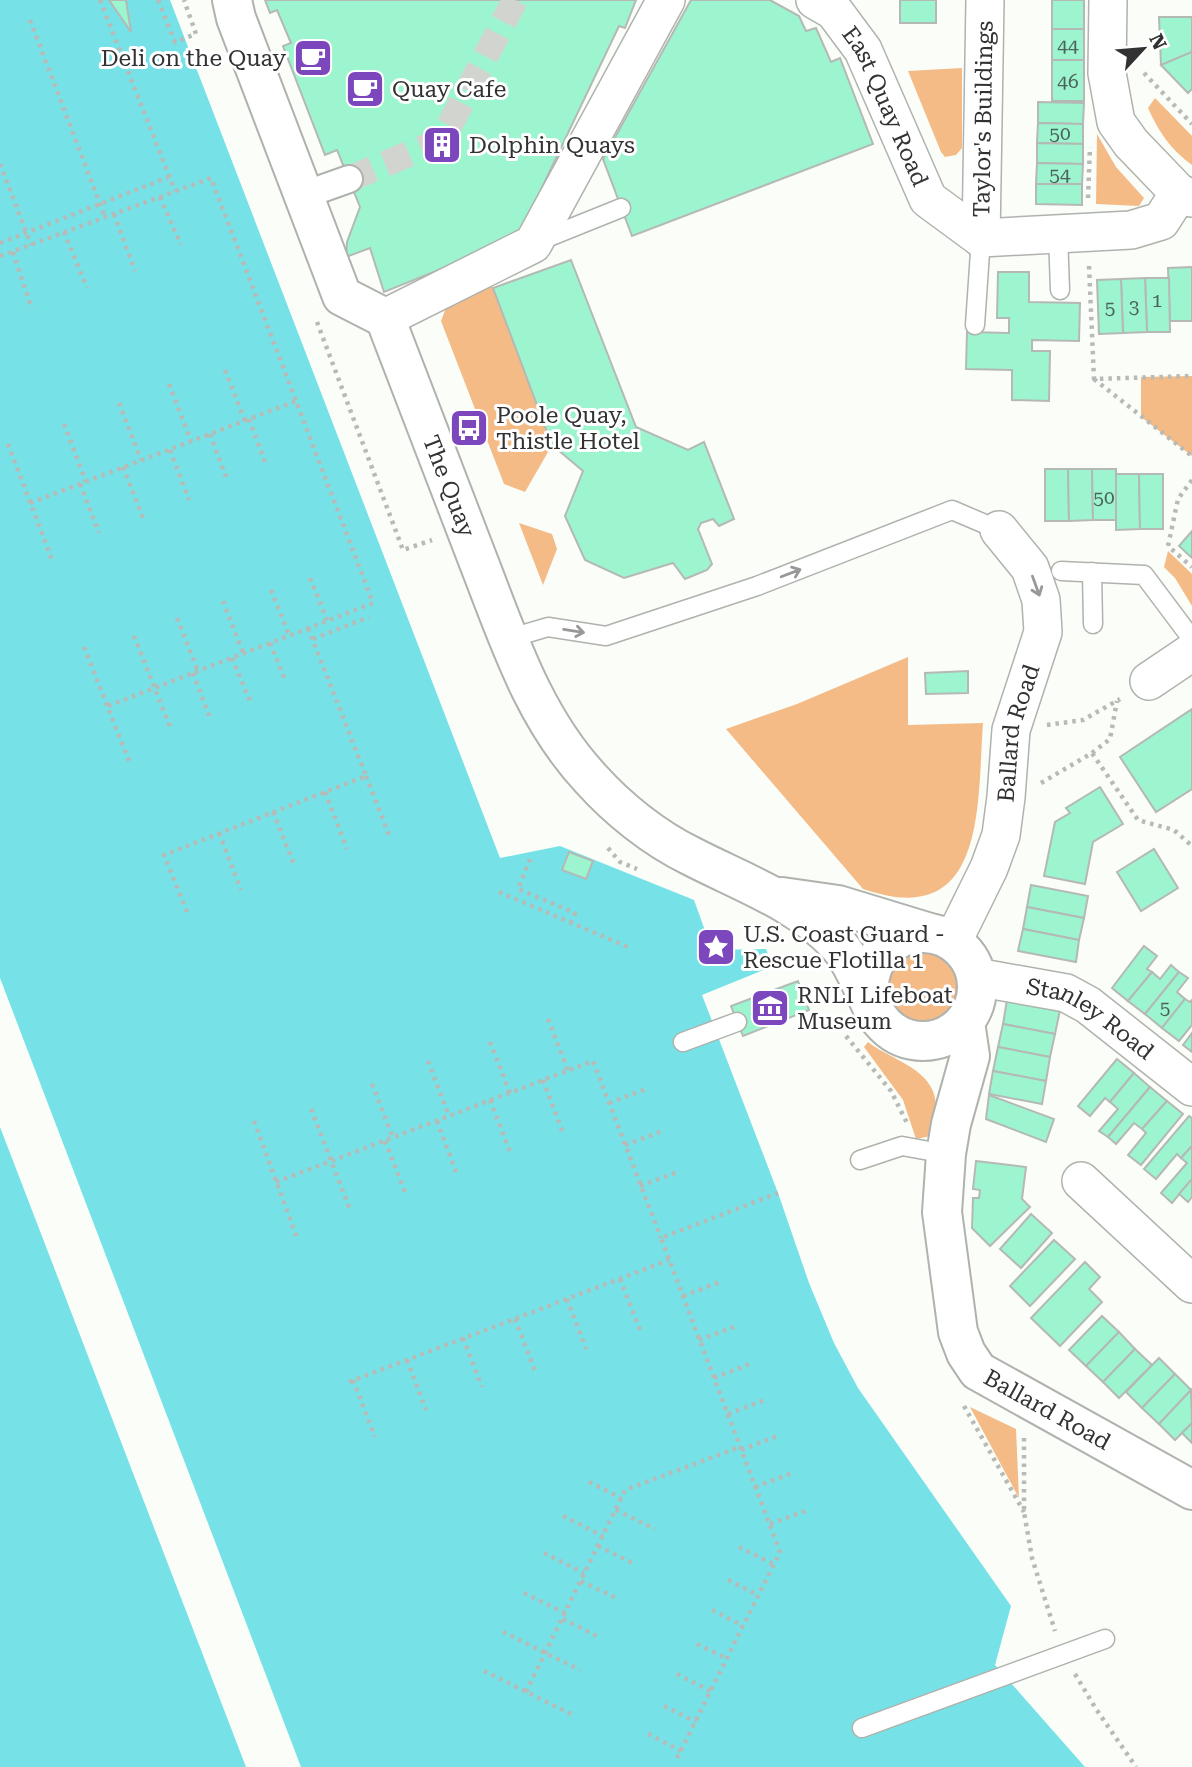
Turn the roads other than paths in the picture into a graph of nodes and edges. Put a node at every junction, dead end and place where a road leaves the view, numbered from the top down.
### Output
1 (233, 0) edge
2 (666, 0) edge
3 (985, 0) edge
4 (828, 4) edge
5 (1107, 17) edge
6 (349, 178) tunnel mouth
7 (304, 195) junction
8 (1185, 195) edge
9 (621, 208) dead end
10 (1072, 233) junction
11 (981, 238) junction
12 (533, 244) junction
13 (1060, 289) dead end
14 (385, 318) junction
15 (975, 325) dead end
16 (999, 530) joint
17 (1060, 571) dead end
18 (1092, 572) junction
19 (1093, 624) dead end
20 (509, 639) junction
21 (1192, 639) edge
22 (1192, 652) edge
23 (1149, 681) road end
24 (769, 895) junction
25 (942, 937) junction
26 (976, 976) junction
27 (874, 1011) junction
28 (737, 1022) dead end
29 (965, 1022) junction
30 (683, 1042) dead end
31 (923, 1042) junction
32 (1192, 1087) edge
33 (949, 1139) junction
34 (860, 1160) dead end
35 (1081, 1181) dead end
36 (1192, 1284) edge
37 (1192, 1490) edge
38 (1105, 1639) dead end
39 (862, 1728) dead end

1 - 7 street
2 - 12 street
3 - 11 street, Taylor's Buildings
4 - 11 street, East Quay Road
5 - 8 street
6 - 7 street
7 - 14 street
8 - 10 street
9 - 12 lane
10 - 11 street
10 - 13 lane
11 - 15 lane
12 - 14 street
14 - 20 street, The Quay
20 -> 16 lane
16 -> 25 street, Ballard Road
17 - 18 lane
18 - 19 lane
18 - 21 lane
20 - 24 street, The Quay
22 - 23 street
24 - 25 street, The Quay
24 - 27 street, The Quay
25 - 26 street
25 - 27 street
26 - 29 street
26 - 32 street, Stanley Road
27 - 31 street
28 - 30 lane
29 - 31 street
29 - 33 street, Ballard Road
31 - 33 street, Ballard Road
33 - 34 lane
33 - 37 street, Ballard Road
35 - 36 street
38 - 39 lane

